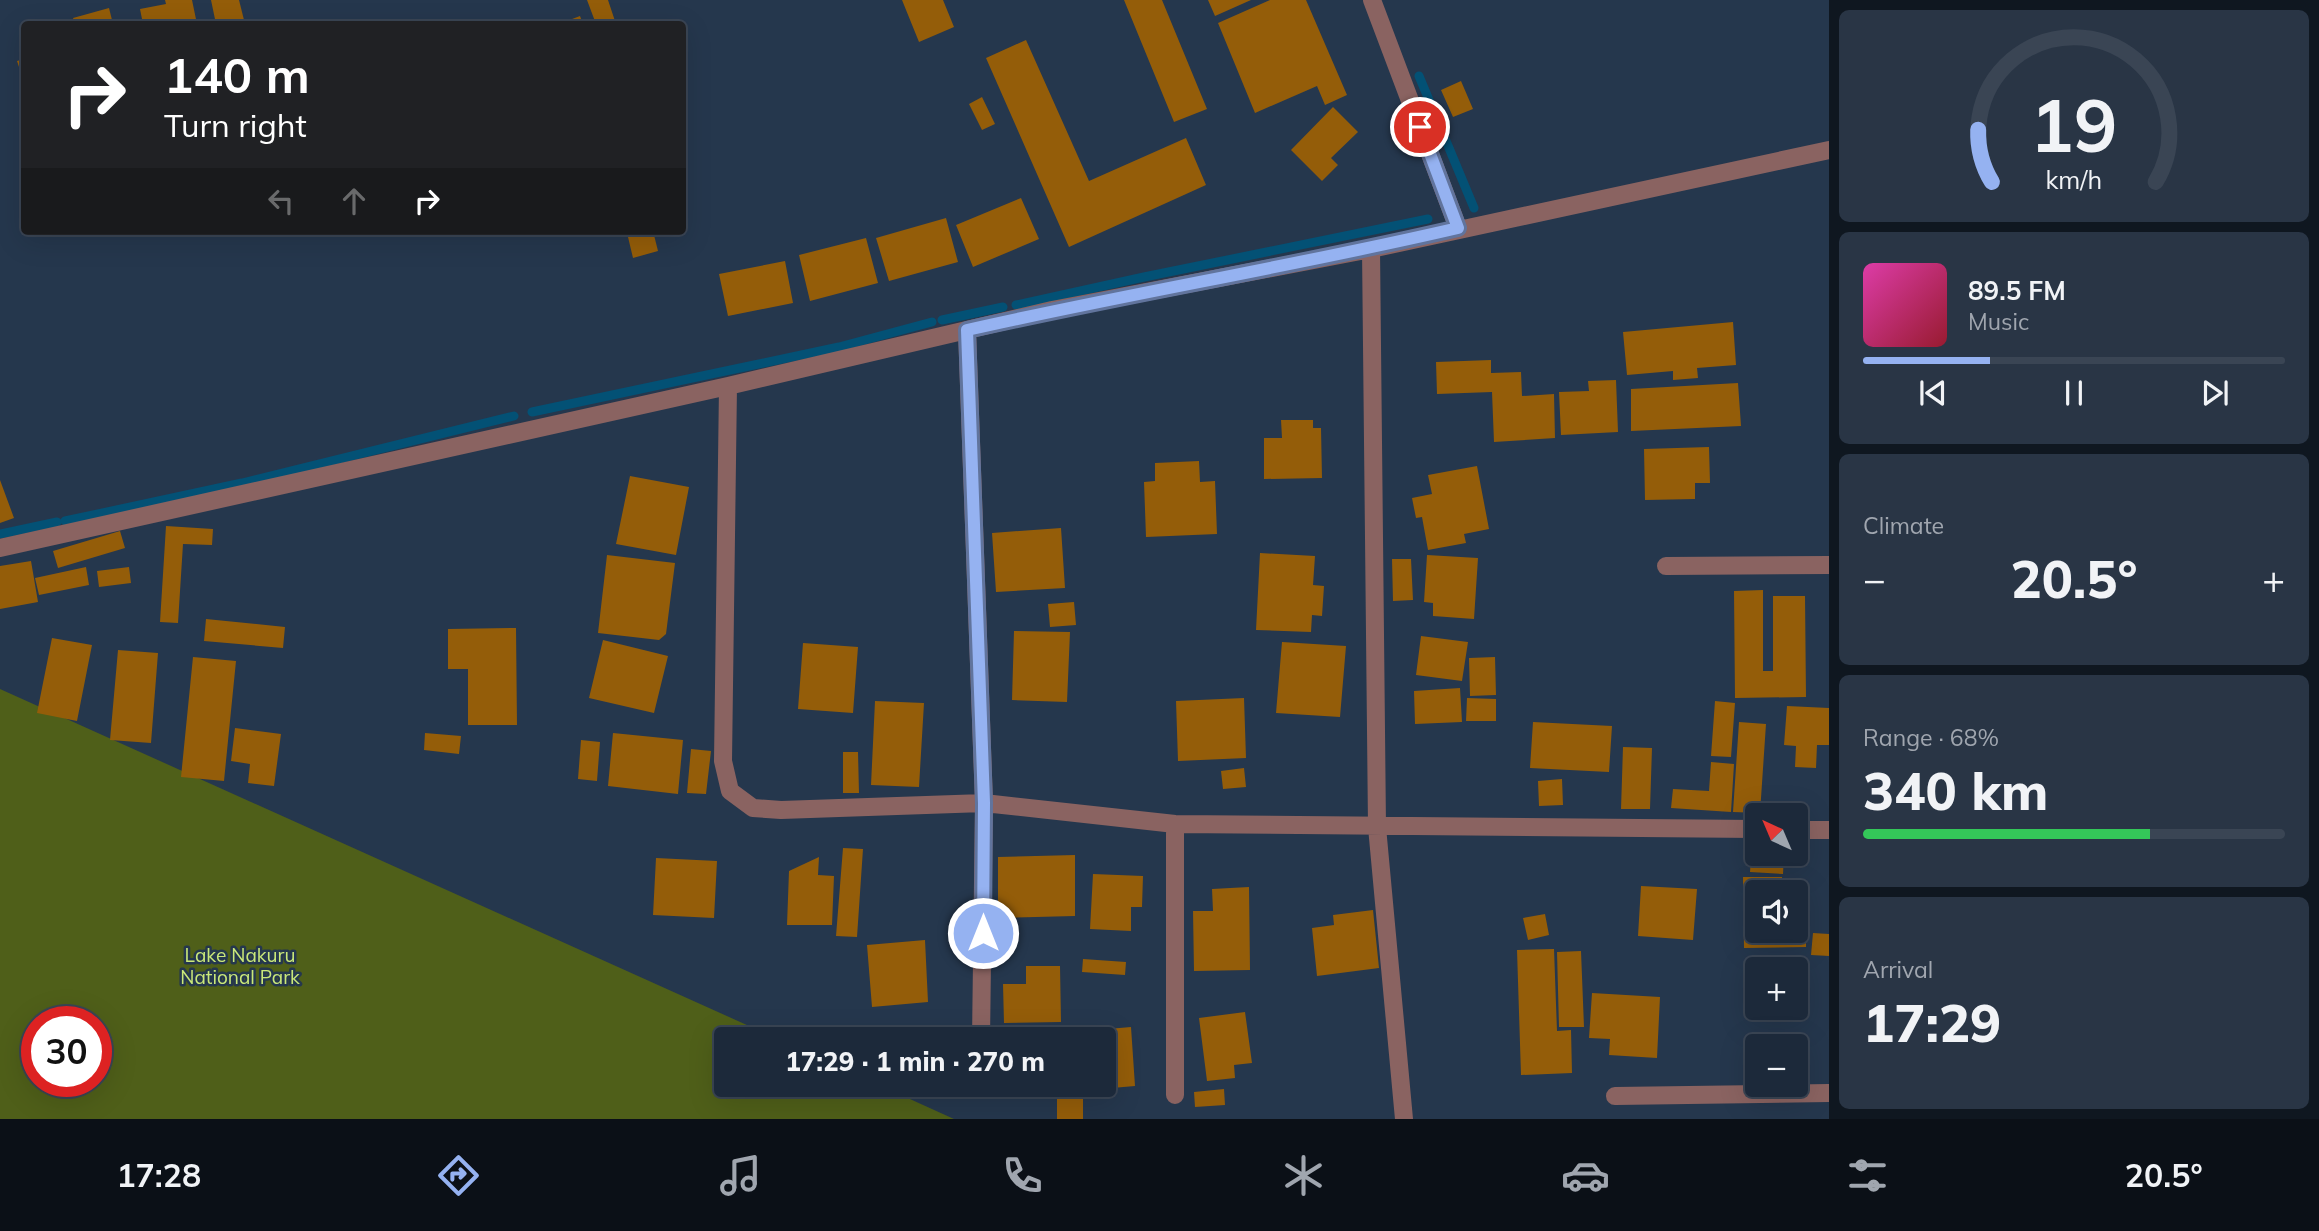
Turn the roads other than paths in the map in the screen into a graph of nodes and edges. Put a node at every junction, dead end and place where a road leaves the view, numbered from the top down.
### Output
1 (1372, 0) edge
2 (1829, 150) edge
3 (1458, 228) junction
4 (1371, 249) junction
5 (967, 330) junction
6 (728, 386) junction
7 (0, 548) edge
8 (1829, 565) edge
9 (1666, 566) dead end
10 (984, 803) junction
11 (1175, 824) junction
12 (1377, 827) junction
13 (1745, 829) edge
14 (1808, 830) edge
15 (1829, 830) edge
16 (981, 1027) edge
17 (1829, 1093) edge
18 (1175, 1095) dead end
19 (1615, 1096) dead end
20 (1404, 1119) edge

1 - 3 street
2 - 3 street
3 - 4 street
4 - 5 street
4 - 12 street
5 - 6 street
5 - 10 street
6 - 7 street
6 - 10 street
8 - 9 street
10 - 11 street
10 - 16 street
11 - 12 street
11 - 18 street
12 - 13 street
12 - 20 street
14 - 15 street
17 - 19 street

